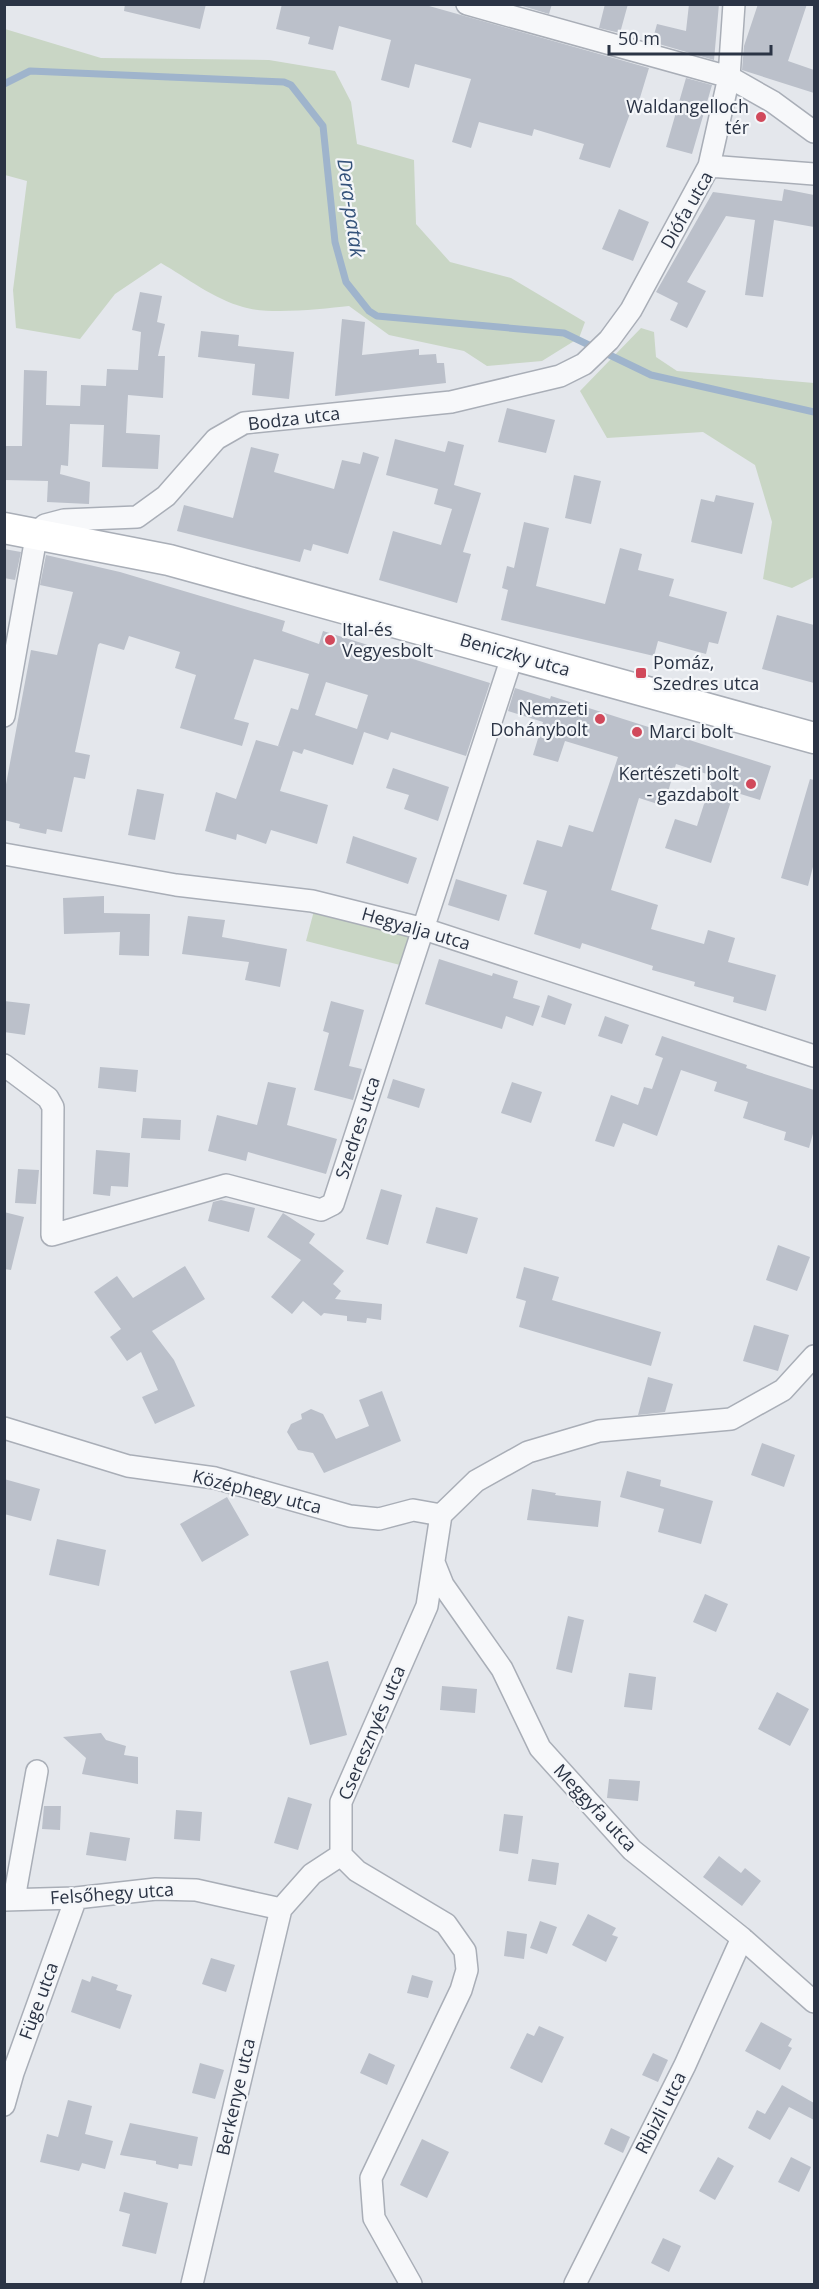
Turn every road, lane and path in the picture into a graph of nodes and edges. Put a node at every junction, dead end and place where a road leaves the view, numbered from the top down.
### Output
1 (467, 4) edge
2 (734, 4) edge
3 (729, 78) junction
4 (814, 132) edge
5 (709, 166) junction
6 (814, 174) edge
7 (584, 364) joint
8 (4, 528) edge
9 (37, 532) junction
10 (513, 654) junction
11 (4, 716) edge
12 (814, 738) edge
13 (4, 854) edge
14 (424, 929) junction
15 (814, 1056) edge
16 (4, 1065) edge
17 (814, 1356) edge
18 (4, 1428) edge
19 (441, 1515) junction
20 (435, 1565) junction
21 (37, 1771) dead end
22 (341, 1855) junction
23 (76, 1898) junction
24 (9, 1900) edge
25 (281, 1909) junction
26 (742, 1938) junction
27 (814, 2002) edge
28 (4, 2105) edge
29 (192, 2284) edge
30 (411, 2284) edge
31 (575, 2284) edge

1 - 3 street
2 - 3 street
3 - 4 street
3 - 5 street
5 - 6 street, Diófa utca
5 - 7 street, Diófa utca
7 - 9 street, Bodza utca
8 - 9 main road, Beniczky utca
9 - 10 main road, Beniczky utca
9 - 11 street
10 - 12 main road, Beniczky utca
10 - 14 street, Szedres utca
13 - 14 street, Hegyalja utca
14 - 15 street, Hegyalja utca
14 - 16 street, Szedres utca
17 - 19 street
18 - 19 street, Középhegy utca
19 - 20 street, Cseresznyés utca
20 - 22 street, Cseresznyés utca
20 - 26 street, Meggyfa utca
21 - 24 street
22 - 25 street
22 - 30 street
23 - 24 street, Felsőhegy utca
23 - 25 street, Felsőhegy utca
23 - 28 street, Füge utca
25 - 29 street, Berkenye utca
26 - 27 street, Meggyfa utca
26 - 31 street, Ribizli utca

